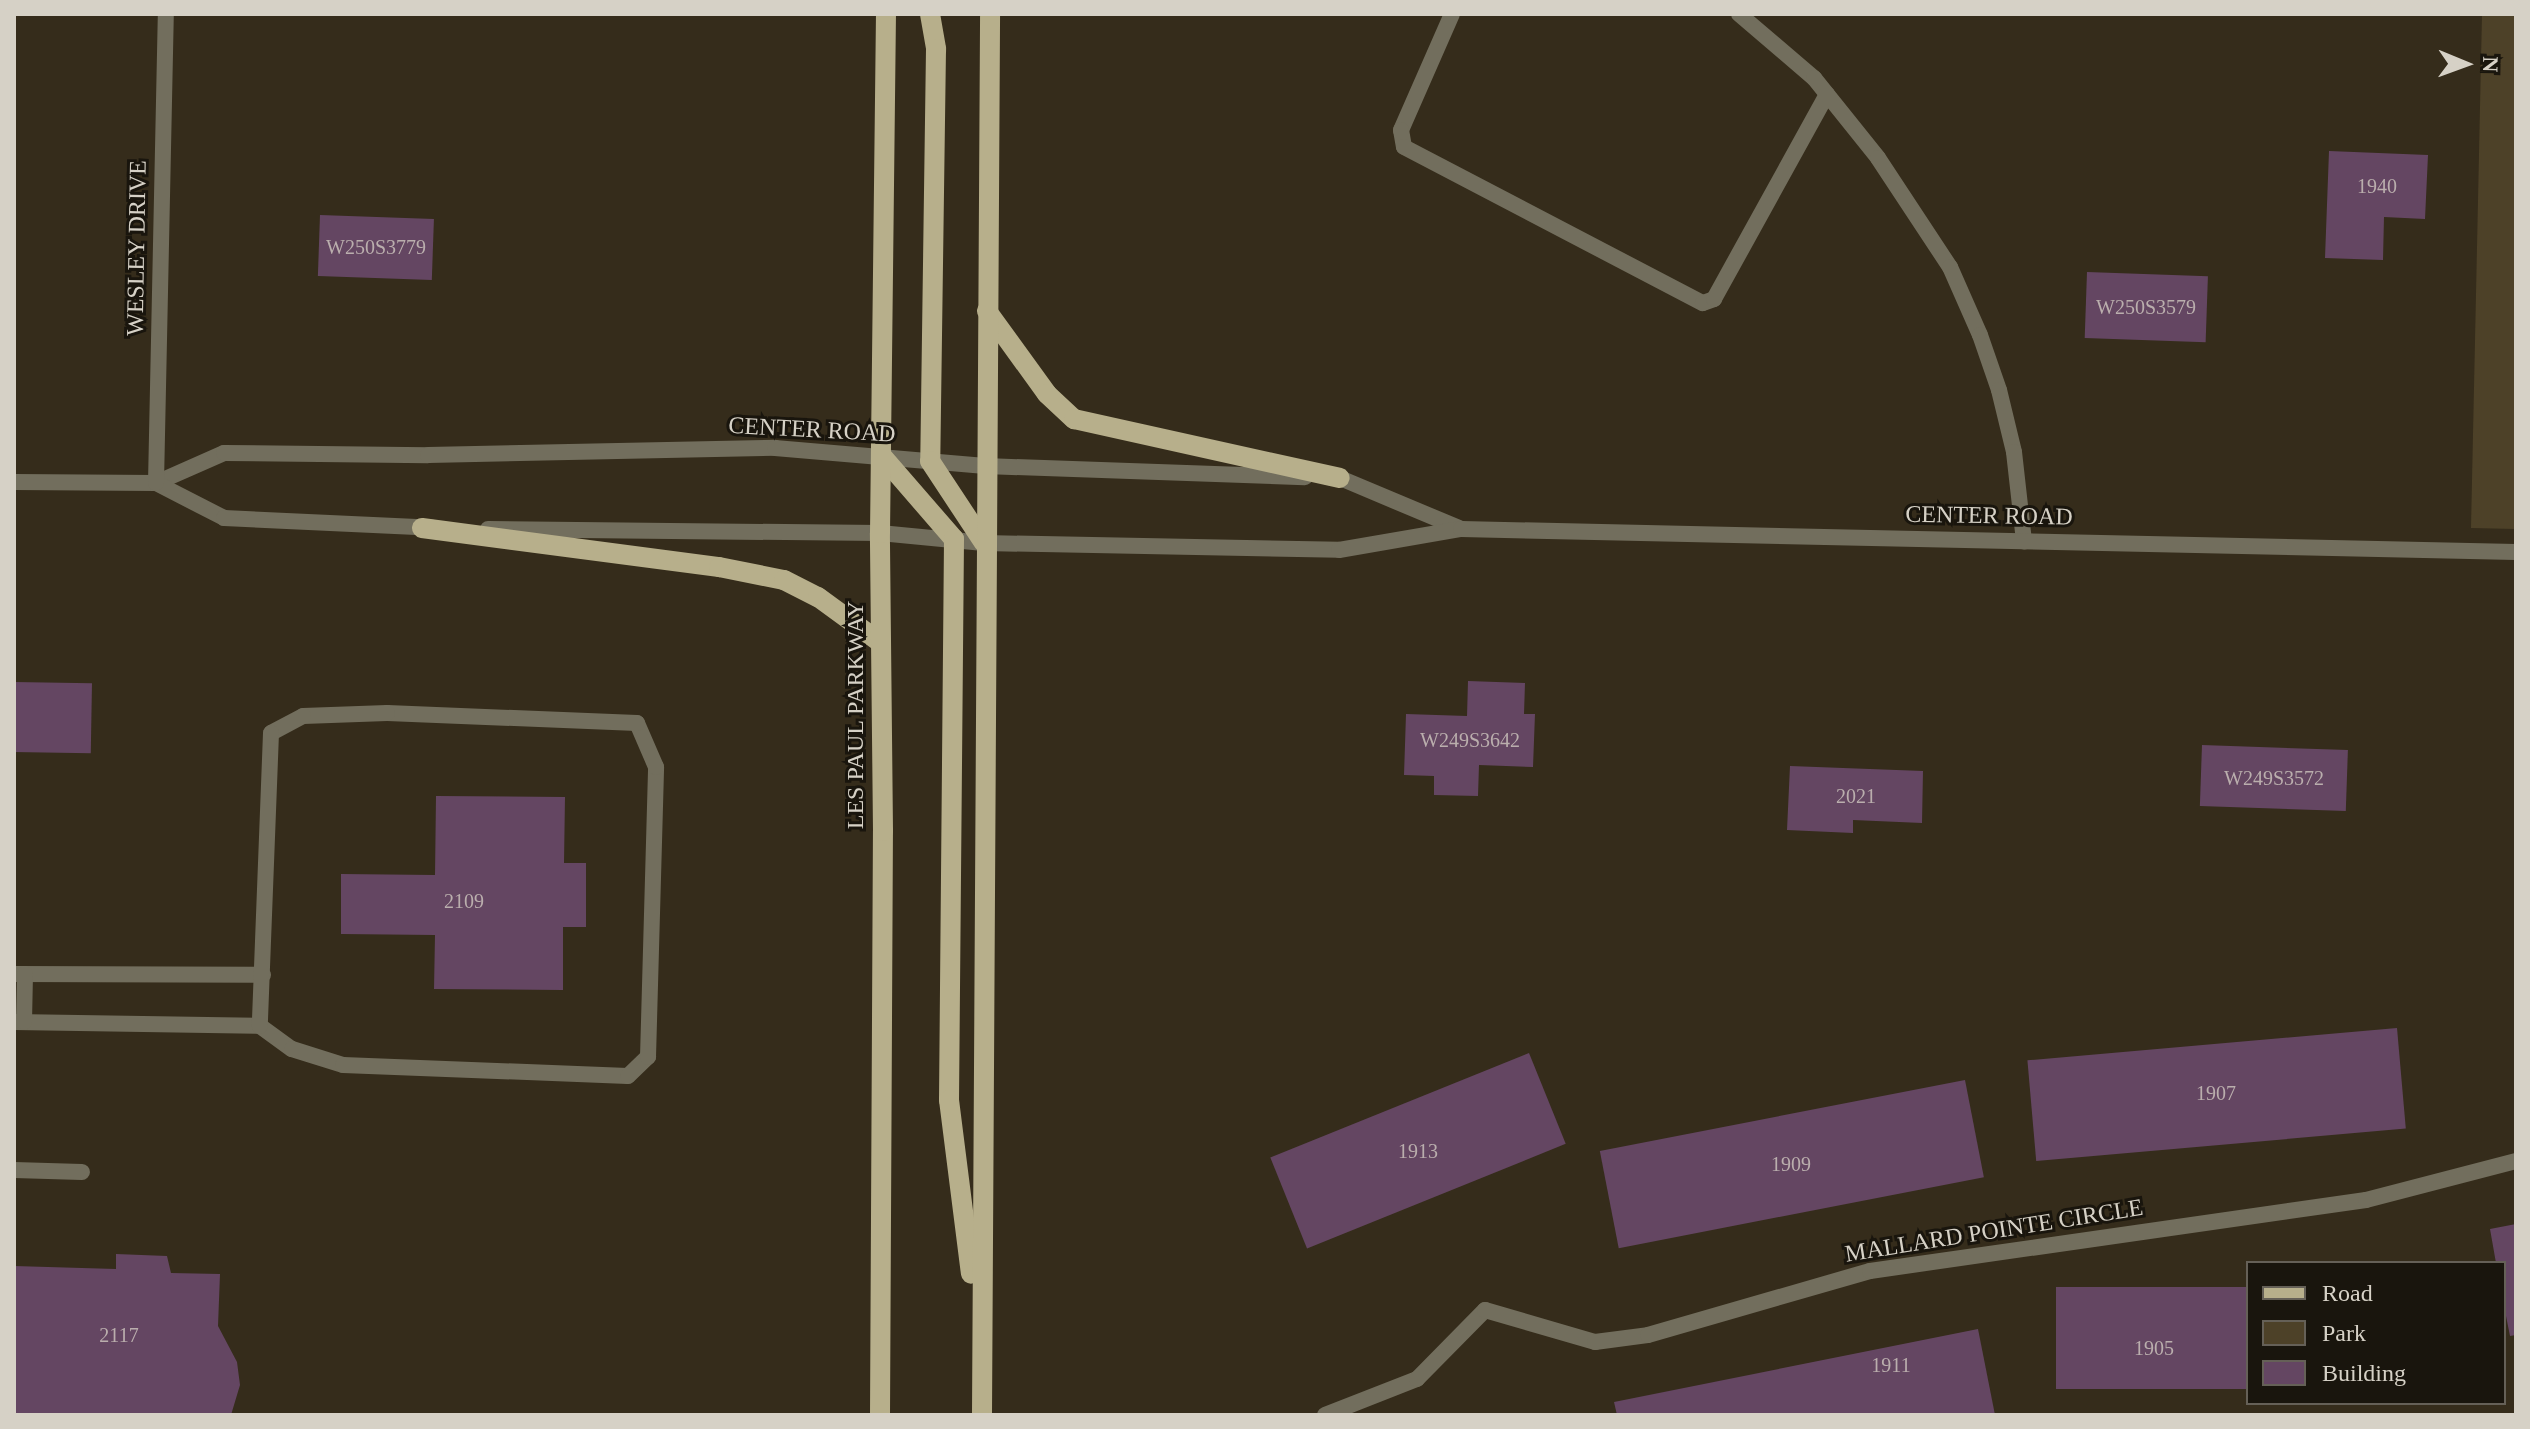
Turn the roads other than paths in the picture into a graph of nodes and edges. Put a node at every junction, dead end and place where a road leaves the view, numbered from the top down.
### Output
1 (166, 14) edge
2 (886, 14) edge
3 (930, 14) edge
4 (990, 14) edge
5 (1452, 14) edge
6 (1739, 14) edge
7 (1827, 94) junction
8 (987, 311) junction
9 (882, 456) junction
10 (930, 461) junction
11 (985, 466) junction
12 (1340, 478) junction
13 (14, 482) edge
14 (156, 483) junction
15 (422, 528) junction
16 (1461, 529) junction
17 (880, 533) junction
18 (954, 539) junction
19 (2024, 541) junction
20 (984, 543) junction
21 (2516, 552) edge
22 (881, 643) junction
23 (20, 974) edge
24 (263, 975) junction
25 (19, 1022) edge
26 (260, 1026) junction
27 (2516, 1161) edge
28 (14, 1170) edge
29 (82, 1172) dead end
30 (982, 1353) junction
31 (880, 1415) edge
32 (982, 1415) edge
33 (1325, 1415) edge

1 - 14 street, WESLEY DRIVE
2 - 9 main road, LES PAUL PARKWAY
3 - 10 main road
4 - 8 main road
5 - 7 street
6 - 7 street
7 - 19 street
8 - 11 main road
8 - 12 main road
9 - 10 street, CENTER ROAD
9 - 14 street, CENTER ROAD
9 - 17 main road, LES PAUL PARKWAY
9 - 18 main road
10 - 11 street, CENTER ROAD
10 - 20 main road
11 - 12 street, CENTER ROAD
11 - 20 main road
12 - 16 street, CENTER ROAD
13 - 14 street, CENTER ROAD
14 - 15 street, CENTER ROAD
15 - 17 street, CENTER ROAD
15 - 22 main road
16 - 19 street, CENTER ROAD
16 - 20 street, CENTER ROAD
17 - 18 street, CENTER ROAD
17 - 22 main road, LES PAUL PARKWAY
18 - 20 street, CENTER ROAD
18 - 30 main road
19 - 21 street, CENTER ROAD
20 - 30 main road
22 - 31 main road, LES PAUL PARKWAY
23 - 24 street
23 - 25 street
24 - 26 street
24 - 26 street
25 - 26 street
27 - 33 street, MALLARD POINTE CIRCLE
28 - 29 street
30 - 32 main road

